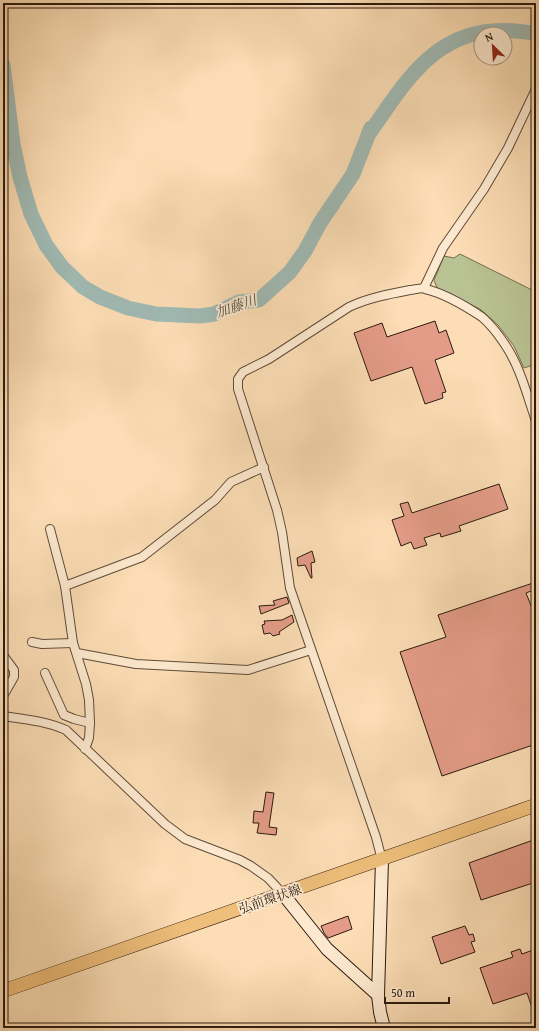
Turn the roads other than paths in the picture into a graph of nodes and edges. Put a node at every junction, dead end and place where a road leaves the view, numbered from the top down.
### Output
1 (536, 89) edge
2 (424, 288) junction
3 (536, 421) edge
4 (264, 467) junction
5 (50, 529) dead end
6 (65, 586) junction
7 (32, 642) dead end
8 (73, 644) junction
9 (311, 650) junction
10 (77, 653) junction
11 (3, 655) edge
12 (45, 673) dead end
13 (3, 696) edge
14 (3, 716) edge
15 (90, 723) junction
16 (85, 749) junction
17 (536, 805) edge
18 (382, 860) junction
19 (283, 894) junction
20 (3, 991) edge
21 (378, 995) junction
22 (384, 1028) edge

1 - 2 street
2 - 3 street
2 - 4 street
4 - 6 street
4 - 9 street
5 - 6 street
6 - 8 street
7 - 8 street
8 - 10 street
9 - 10 street
9 - 18 street
10 - 15 street
11 - 13 street
12 - 15 street
14 - 16 street
15 - 16 street
16 - 19 street
17 - 18 main road, 弘前環状線
18 - 19 main road, 弘前環状線
18 - 21 street
19 - 20 main road, 弘前環状線
19 - 21 street
21 - 22 street

